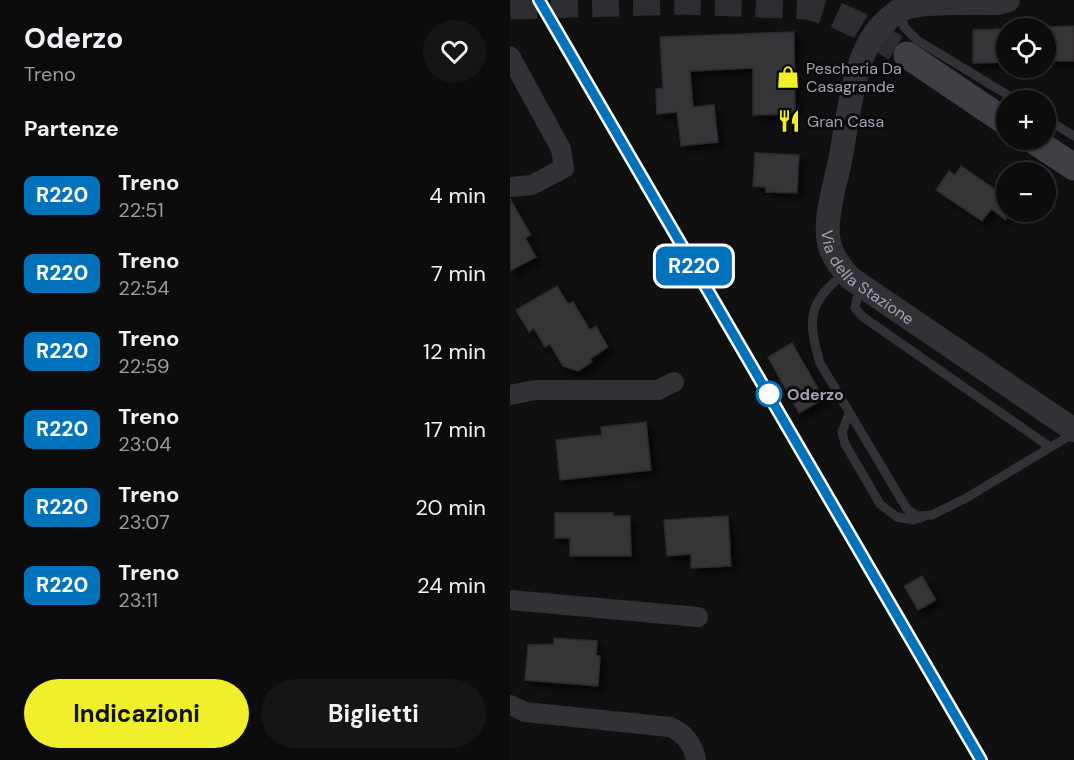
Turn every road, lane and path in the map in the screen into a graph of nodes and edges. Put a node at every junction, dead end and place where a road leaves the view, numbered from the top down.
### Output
1 (1008, 0) edge
2 (968, 2) edge
3 (901, 9) junction
4 (907, 55) tunnel mouth
5 (510, 56) edge
6 (1000, 90) edge
7 (996, 115) edge
8 (1056, 125) edge
9 (1074, 136) edge
10 (1048, 150) edge
11 (1074, 167) edge
12 (510, 187) edge
13 (845, 273) junction
14 (865, 288) junction
15 (674, 382) dead end
16 (510, 394) edge
17 (849, 413) junction
18 (1074, 431) edge
19 (1050, 447) junction
20 (932, 515) junction
21 (510, 600) edge
22 (698, 617) dead end
23 (510, 705) edge
24 (696, 760) edge

1 - 2 street
2 - 3 street
3 - 6 lane
3 - 13 street, Via della Stazione
4 - 7 main road
5 - 12 street
8 - 9 lane
10 - 11 main road
13 - 14 street, Via della Stazione
13 - 17 lane
14 - 18 street, Via della Stazione
14 - 19 lane
15 - 16 street
17 - 20 lane
17 - 20 lane
18 - 19 lane
19 - 20 lane
21 - 22 street
23 - 24 street

